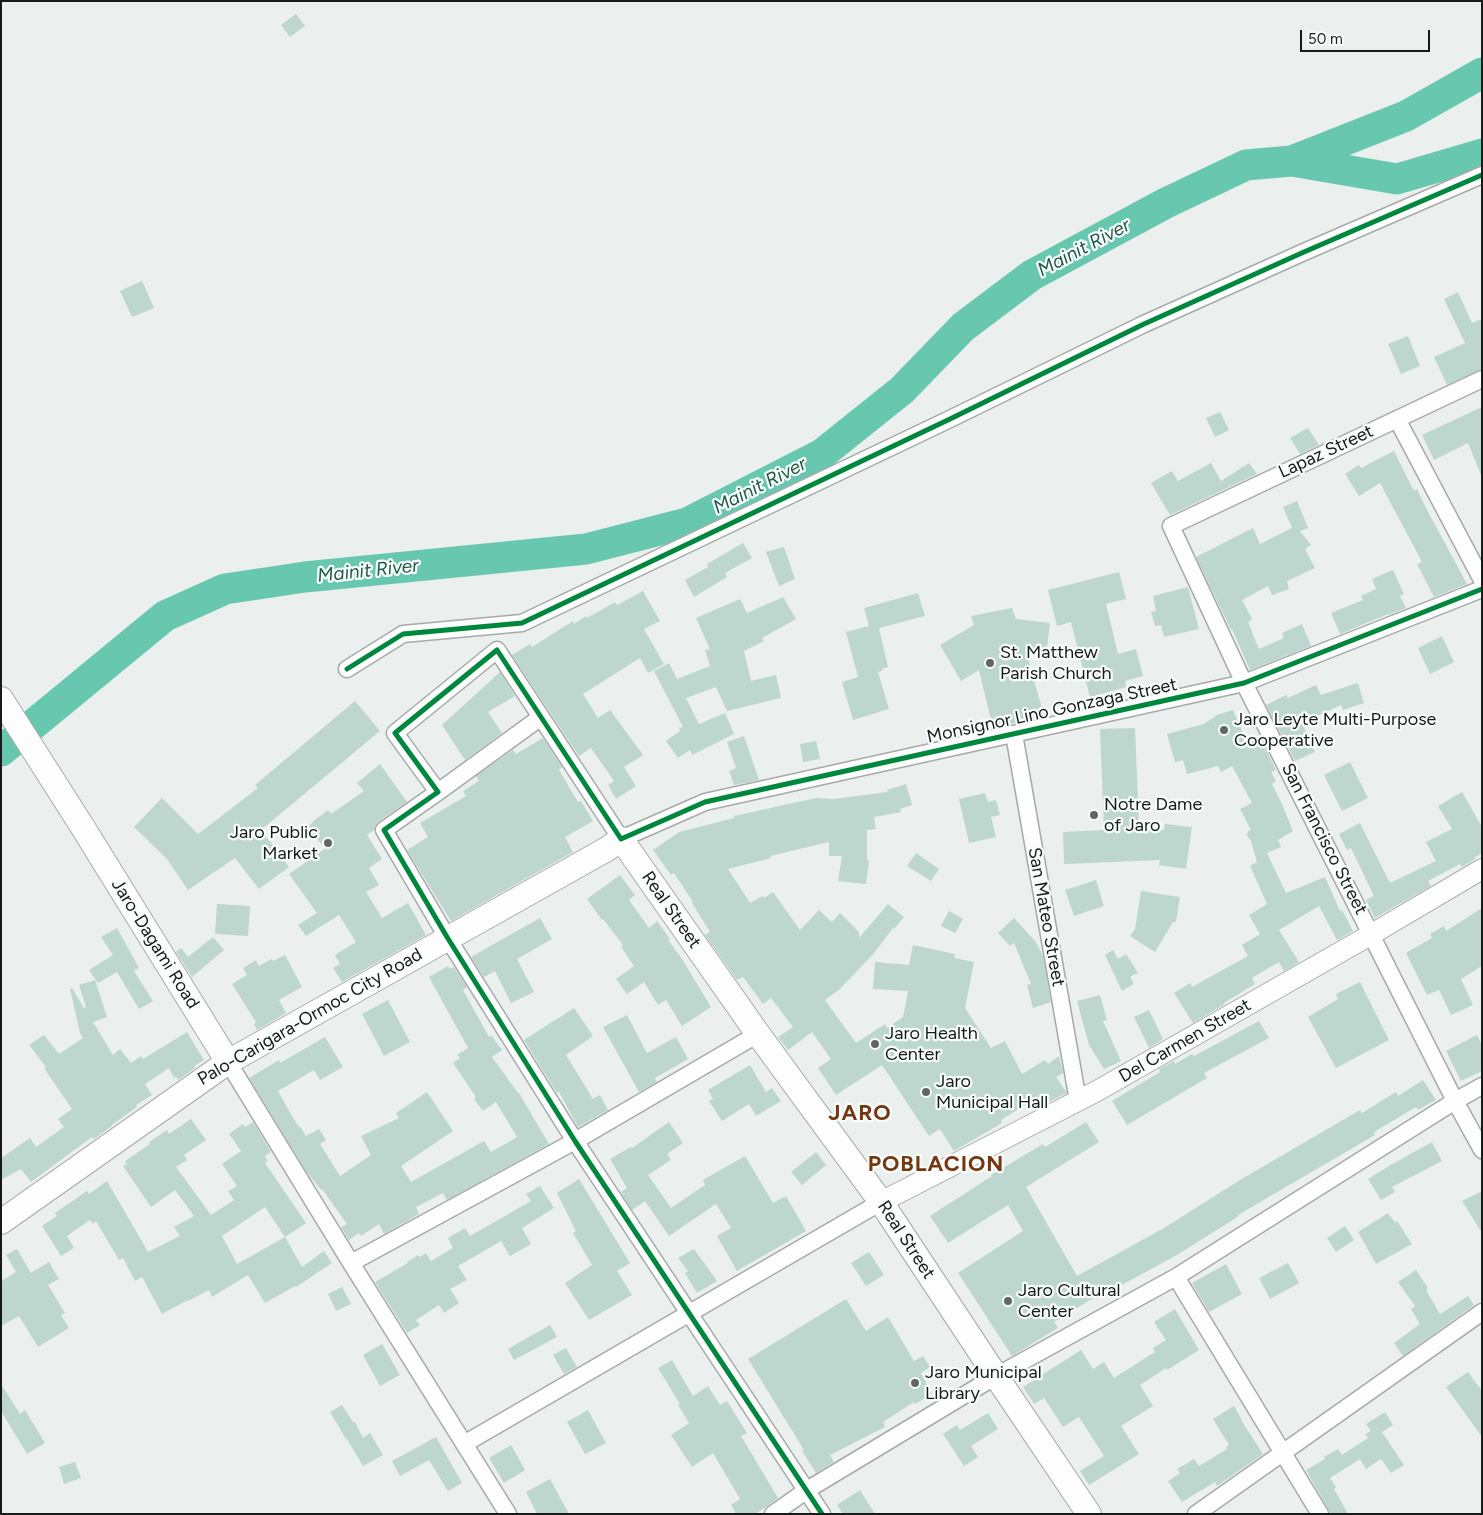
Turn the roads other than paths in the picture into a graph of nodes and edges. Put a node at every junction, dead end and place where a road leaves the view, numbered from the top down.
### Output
1 (1482, 175) edge
2 (1482, 378) edge
3 (1396, 419) junction
4 (1171, 526) joint
5 (1482, 580) edge
6 (1482, 589) edge
7 (347, 669) dead end
8 (1244, 683) junction
9 (1, 699) edge
10 (541, 716) junction
11 (1014, 734) junction
12 (438, 792) junction
13 (614, 844) junction
14 (1482, 868) edge
15 (1372, 934) junction
16 (447, 938) junction
17 (758, 1034) junction
18 (228, 1062) junction
19 (1482, 1086) edge
20 (1455, 1100) junction
21 (1078, 1101) junction
22 (574, 1141) junction
23 (1482, 1150) edge
24 (881, 1202) junction
25 (1, 1222) edge
26 (351, 1263) junction
27 (1176, 1277) junction
28 (1482, 1312) edge
29 (688, 1313) junction
30 (996, 1376) junction
31 (464, 1444) junction
32 (1283, 1453) junction
33 (807, 1490) junction
34 (508, 1514) edge
35 (772, 1514) edge
36 (822, 1514) edge
37 (1089, 1514) edge
38 (1196, 1514) edge
39 (1320, 1514) edge

1 - 7 street
2 - 3 street, Lapaz Street
3 - 4 street, Lapaz Street
3 - 5 street
4 - 8 street, San Francisco Street
6 - 8 street, Monsignor Lino Gonzaga Street
8 - 11 street, Monsignor Lino Gonzaga Street
8 - 15 street, San Francisco Street
9 - 18 main road, Jaro-Dagami Road
10 - 12 street
10 - 12 street
10 - 13 street
11 - 13 street, Monsignor Lino Gonzaga Street
11 - 21 street, San Mateo Street
12 - 16 street
13 - 16 main road, Palo-Carigara-Ormoc City Road
13 - 17 main road, Real Street
14 - 15 street, Del Carmen Street
15 - 20 street, San Francisco Street
15 - 21 street, Del Carmen Street
16 - 18 main road, Palo-Carigara-Ormoc City Road
16 - 22 street
17 - 22 street
17 - 24 main road, Real Street
18 - 25 main road, Palo-Carigara-Ormoc City Road
18 - 26 street
19 - 20 street
20 - 23 street, San Francisco Street
20 - 27 street
21 - 24 street, Del Carmen Street
22 - 26 street
22 - 29 street
24 - 29 street
24 - 30 main road, Real Street
26 - 31 street
27 - 30 street
27 - 32 street
28 - 32 street
29 - 31 street
29 - 33 street
30 - 33 street
30 - 37 main road, Real Street
31 - 34 street
32 - 38 street
32 - 39 street
33 - 35 street
33 - 36 street

